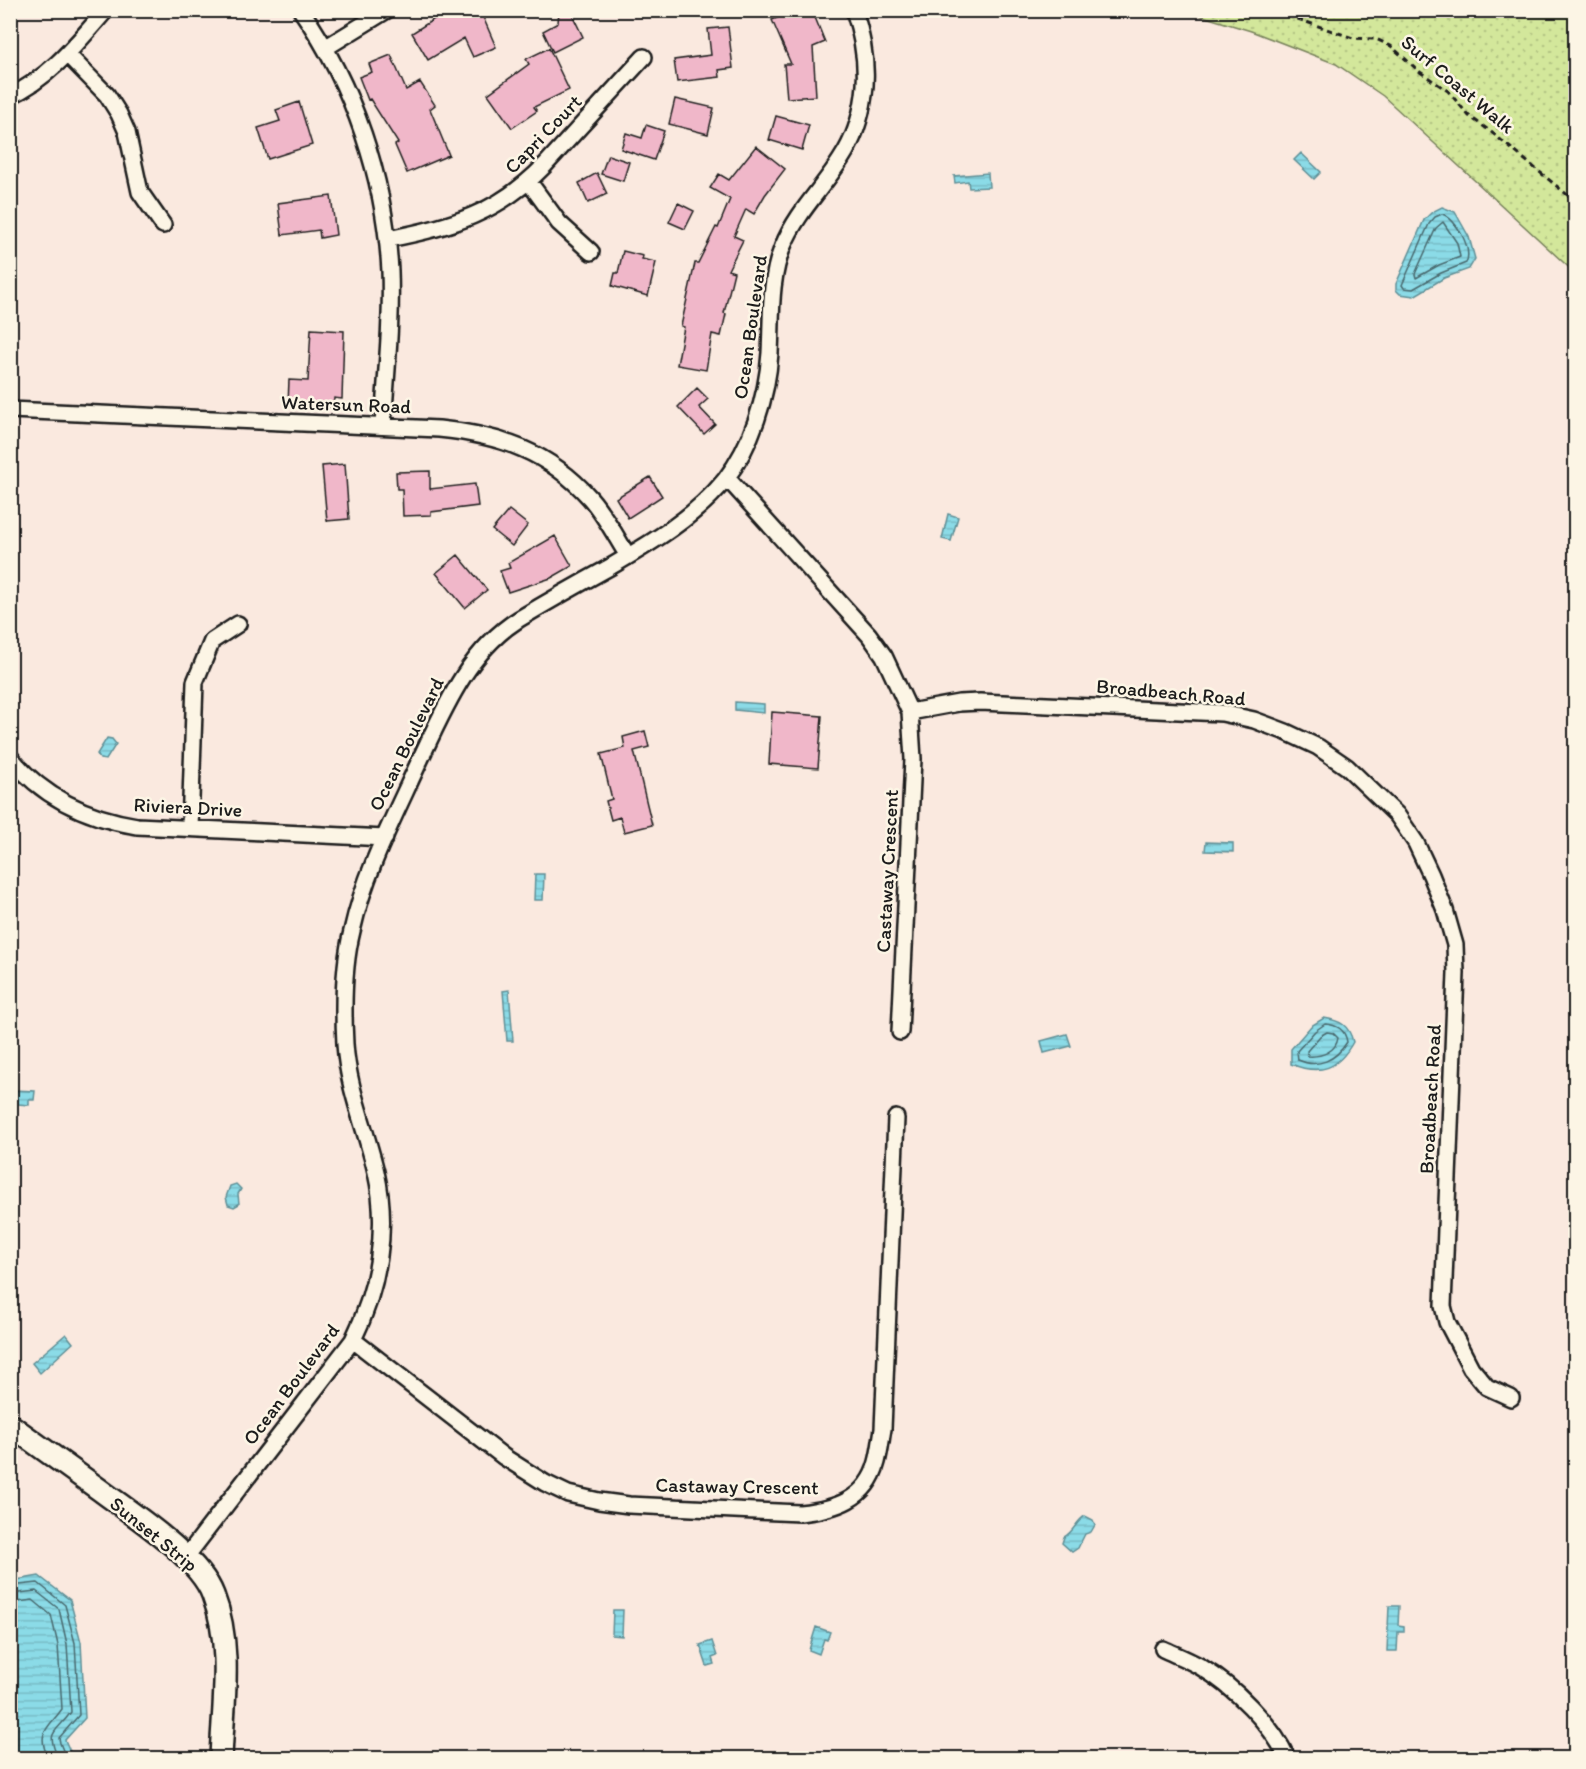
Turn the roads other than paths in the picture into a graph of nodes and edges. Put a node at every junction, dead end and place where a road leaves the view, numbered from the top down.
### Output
1 (106, 10) edge
2 (301, 10) edge
3 (387, 10) edge
4 (854, 10) edge
5 (325, 48) junction
6 (67, 54) junction
7 (644, 57) dead end
8 (10, 96) edge
9 (529, 182) junction
10 (163, 225) dead end
11 (388, 239) junction
12 (591, 252) dead end
13 (10, 410) edge
14 (383, 426) junction
15 (727, 478) junction
16 (628, 556) junction
17 (238, 624) dead end
18 (910, 712) junction
19 (10, 757) edge
20 (190, 828) junction
21 (385, 838) junction
22 (900, 1032) dead end
23 (896, 1118) dead end
24 (353, 1340) junction
25 (1511, 1398) dead end
26 (10, 1425) edge
27 (186, 1557) junction
28 (1163, 1649) dead end
29 (221, 1758) edge
30 (1287, 1758) edge

1 - 6 street
2 - 5 street
3 - 5 street
4 - 15 street, Ocean Boulevard
5 - 11 street
6 - 8 street
6 - 10 street
7 - 9 street, Capri Court
9 - 11 street, Capri Court
9 - 12 street
11 - 14 street
13 - 14 street, Watersun Road
14 - 16 street, Watersun Road
15 - 16 street, Ocean Boulevard
15 - 18 street
16 - 21 street, Ocean Boulevard
17 - 20 street
18 - 22 street, Castaway Crescent
18 - 25 street, Broadbeach Road
19 - 20 street, Riviera Drive
20 - 21 street, Riviera Drive
21 - 24 street, Ocean Boulevard
23 - 24 street, Castaway Crescent
24 - 27 street, Ocean Boulevard
26 - 27 street, Sunset Strip
27 - 29 street, Sunset Strip
28 - 30 street

